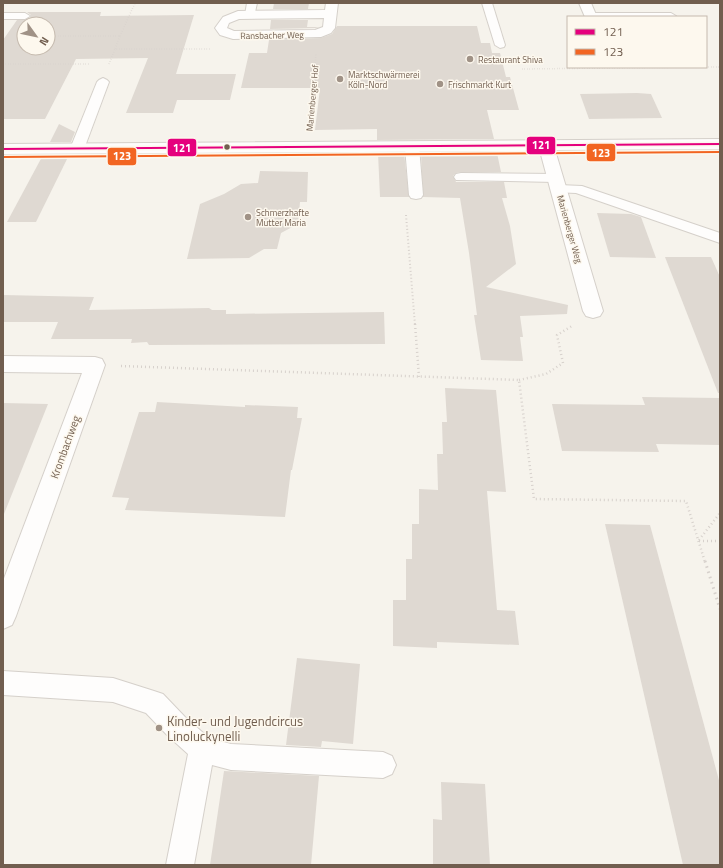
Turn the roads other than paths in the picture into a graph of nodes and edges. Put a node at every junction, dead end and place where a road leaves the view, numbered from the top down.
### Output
1 (487, 3) edge
2 (584, 3) edge
3 (331, 8) edge
4 (251, 9) edge
5 (3, 16) edge
6 (16, 16) edge
7 (590, 16) edge
8 (500, 45) dead end
9 (103, 82) dead end
10 (720, 144) edge
11 (546, 146) junction
12 (412, 147) junction
13 (3, 149) edge
14 (77, 149) junction
15 (461, 177) dead end
16 (557, 183) junction
17 (416, 195) road end
18 (720, 238) edge
19 (593, 311) road end
20 (3, 364) edge
21 (3, 616) edge
22 (3, 683) edge
23 (202, 749) junction
24 (383, 764) dead end
25 (180, 865) edge

1 - 8 lane
2 - 7 street
3 - 4 street, Ransbacher Weg
3 - 4 street, Ransbacher Weg
5 - 6 lane
9 - 14 lane
10 - 11 street
11 - 12 street
11 - 16 street, Marienberger Weg
12 - 14 street
12 - 17 lane
13 - 14 street
15 - 16 lane
16 - 18 lane
16 - 19 street, Marienberger Weg
20 - 21 street, Krombachweg
22 - 23 lane
23 - 24 lane
23 - 25 lane

